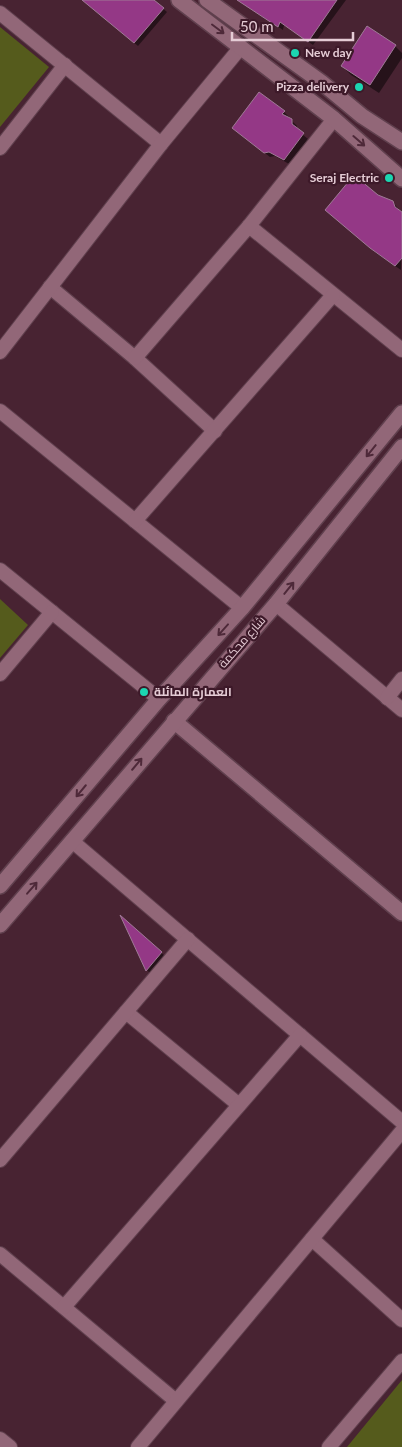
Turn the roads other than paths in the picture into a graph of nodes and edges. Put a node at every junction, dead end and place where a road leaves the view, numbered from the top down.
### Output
1 (179, 0) edge
2 (207, 0) edge
3 (0, 13) edge
4 (241, 47) junction
5 (65, 66) junction
6 (334, 119) junction
7 (402, 142) edge
8 (161, 144) junction
9 (0, 148) edge
10 (402, 179) edge
11 (249, 226) junction
12 (50, 287) junction
13 (333, 295) junction
14 (402, 350) edge
15 (0, 352) edge
16 (136, 358) junction
17 (0, 411) edge
18 (402, 413) edge
19 (215, 431) junction
20 (402, 447) edge
21 (135, 521) junction
22 (0, 570) edge
23 (276, 604) junction
24 (242, 608) junction
25 (52, 612) junction
26 (0, 674) edge
27 (402, 680) edge
28 (387, 698) junction
29 (159, 699) junction
30 (402, 710) edge
31 (174, 721) junction
32 (72, 841) junction
33 (0, 886) edge
34 (400, 907) edge
35 (0, 924) edge
36 (188, 940) junction
37 (126, 1012) junction
38 (300, 1035) junction
39 (239, 1105) junction
40 (402, 1122) edge
41 (402, 1131) edge
42 (0, 1160) edge
43 (312, 1239) junction
44 (0, 1254) edge
45 (64, 1308) junction
46 (402, 1320) edge
47 (402, 1361) edge
48 (176, 1402) junction
49 (0, 1438) edge
50 (10, 1447) edge
51 (138, 1447) edge
52 (329, 1447) edge

1 -> 4 main road
2 - 7 main road
3 - 5 street
4 - 6 main road
4 - 8 street
5 - 8 street
5 - 9 street
6 -> 10 main road
6 - 11 street
8 - 12 street
11 - 13 street
11 - 16 street
12 - 15 street
12 - 16 street
13 - 14 street
13 - 19 street
16 - 19 street
17 - 21 street
18 -> 24 main road, شارع محكمة
19 - 21 street
23 -> 20 main road, شارع محكمة
21 - 24 street
22 - 25 street
23 - 28 street
23 - 31 main road, شارع محكمة
24 -> 29 main road, شارع محكمة
25 - 26 street
25 - 29 street
27 - 28 street
28 - 30 street
29 -> 33 main road, شارع محكمة
32 -> 31 main road, شارع محكمة
31 - 34 main road
35 -> 32 main road, شارع محكمة
32 - 36 street
36 - 37 street
36 - 38 street
37 - 39 street
37 - 42 street
38 - 39 street
38 - 40 street
39 - 45 street
41 - 43 street
43 - 46 street
43 - 48 street
44 - 45 street
45 - 48 street
47 - 52 street
48 - 51 street
49 - 50 street

